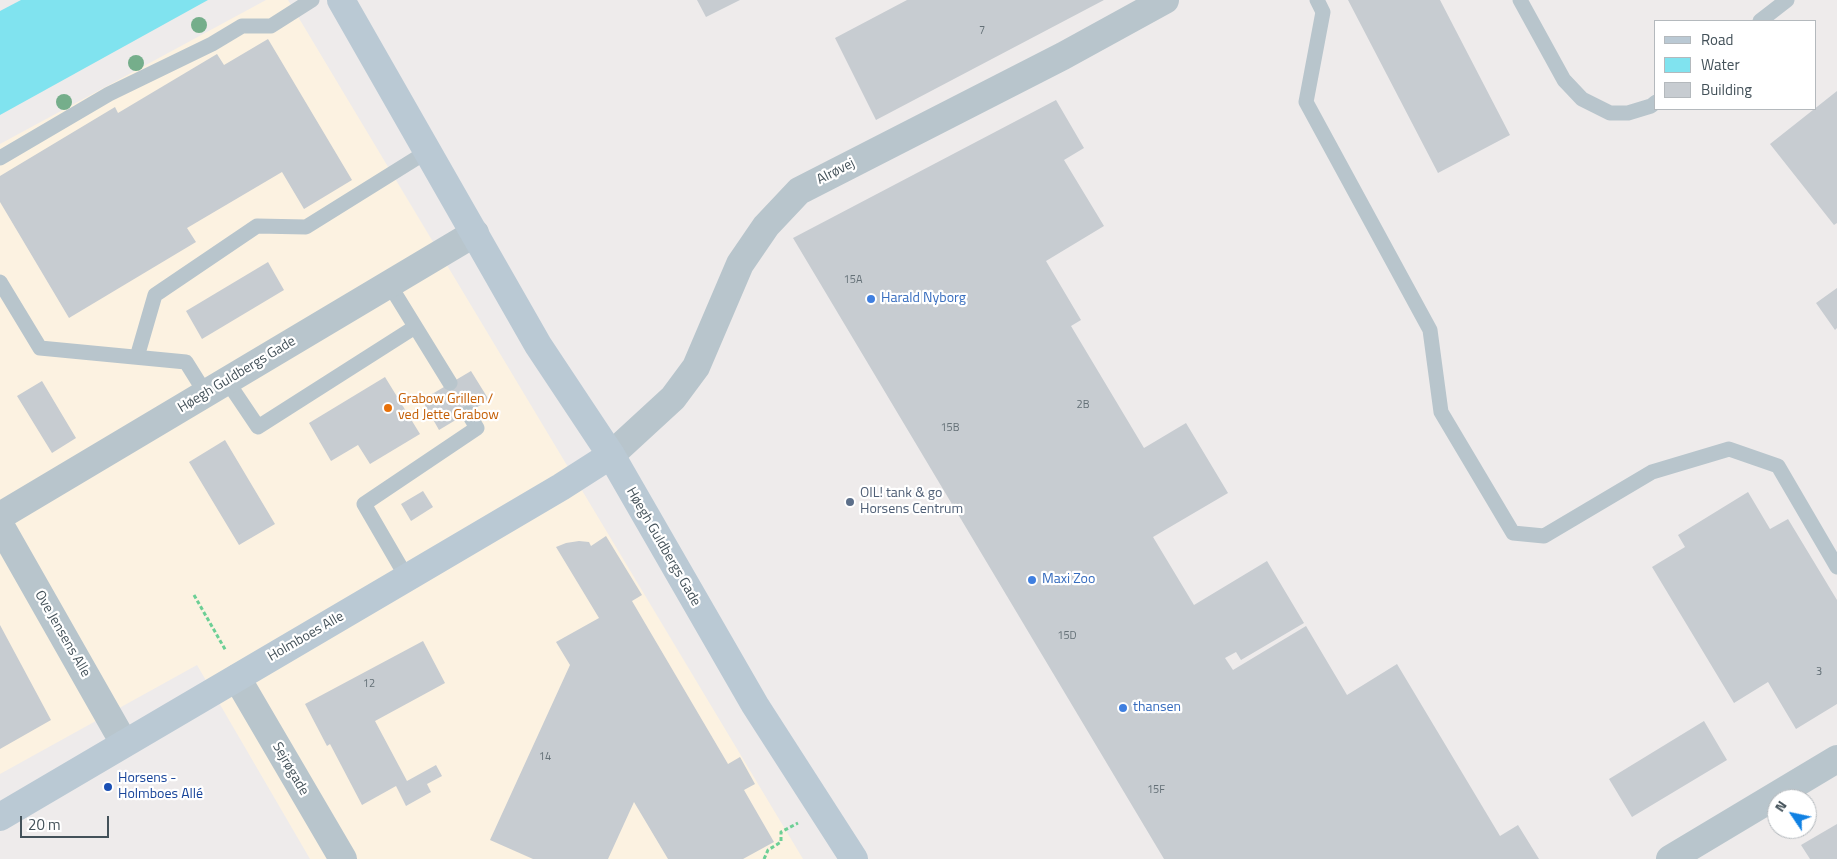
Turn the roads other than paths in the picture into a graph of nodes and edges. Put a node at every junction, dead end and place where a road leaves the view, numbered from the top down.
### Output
1 (312, 0) edge
2 (341, 0) edge
3 (1165, 0) edge
4 (1317, 0) edge
5 (1520, 0) edge
6 (1787, 0) edge
7 (1761, 20) edge
8 (1654, 103) edge
9 (428, 151) junction
10 (0, 158) edge
11 (475, 233) junction
12 (0, 282) edge
13 (389, 284) junction
14 (415, 327) junction
15 (137, 357) junction
16 (450, 383) dead end
17 (216, 387) junction
18 (468, 413) dead end
19 (611, 455) junction
20 (0, 516) edge
21 (0, 525) edge
22 (1837, 567) edge
23 (407, 578) junction
24 (240, 676) junction
25 (124, 743) junction
26 (1837, 759) edge
27 (0, 818) edge
28 (1688, 854) edge
29 (343, 859) edge
30 (854, 859) edge

1 - 10 lane
2 - 9 street, Høegh Guldbergs Gade
3 - 19 street, Alrøvej
4 - 22 lane
5 - 8 lane
6 - 7 lane
9 - 11 street, Høegh Guldbergs Gade
9 - 15 lane
11 - 13 street, Høegh Guldbergs Gade
11 - 19 street, Høegh Guldbergs Gade
12 - 15 lane
13 - 14 lane
13 - 17 street, Høegh Guldbergs Gade
14 - 16 lane
14 - 17 lane
15 - 17 lane
17 - 20 street, Høegh Guldbergs Gade
18 - 23 lane
19 - 23 street, Holmboes Alle
19 - 30 street, Høegh Guldbergs Gade
21 - 25 street, Ove Jensens Alle
23 - 24 street, Holmboes Alle
24 - 25 street, Holmboes Alle
24 - 29 street, Sejrøgade
25 - 27 street, Holmboes Alle
26 - 28 street

